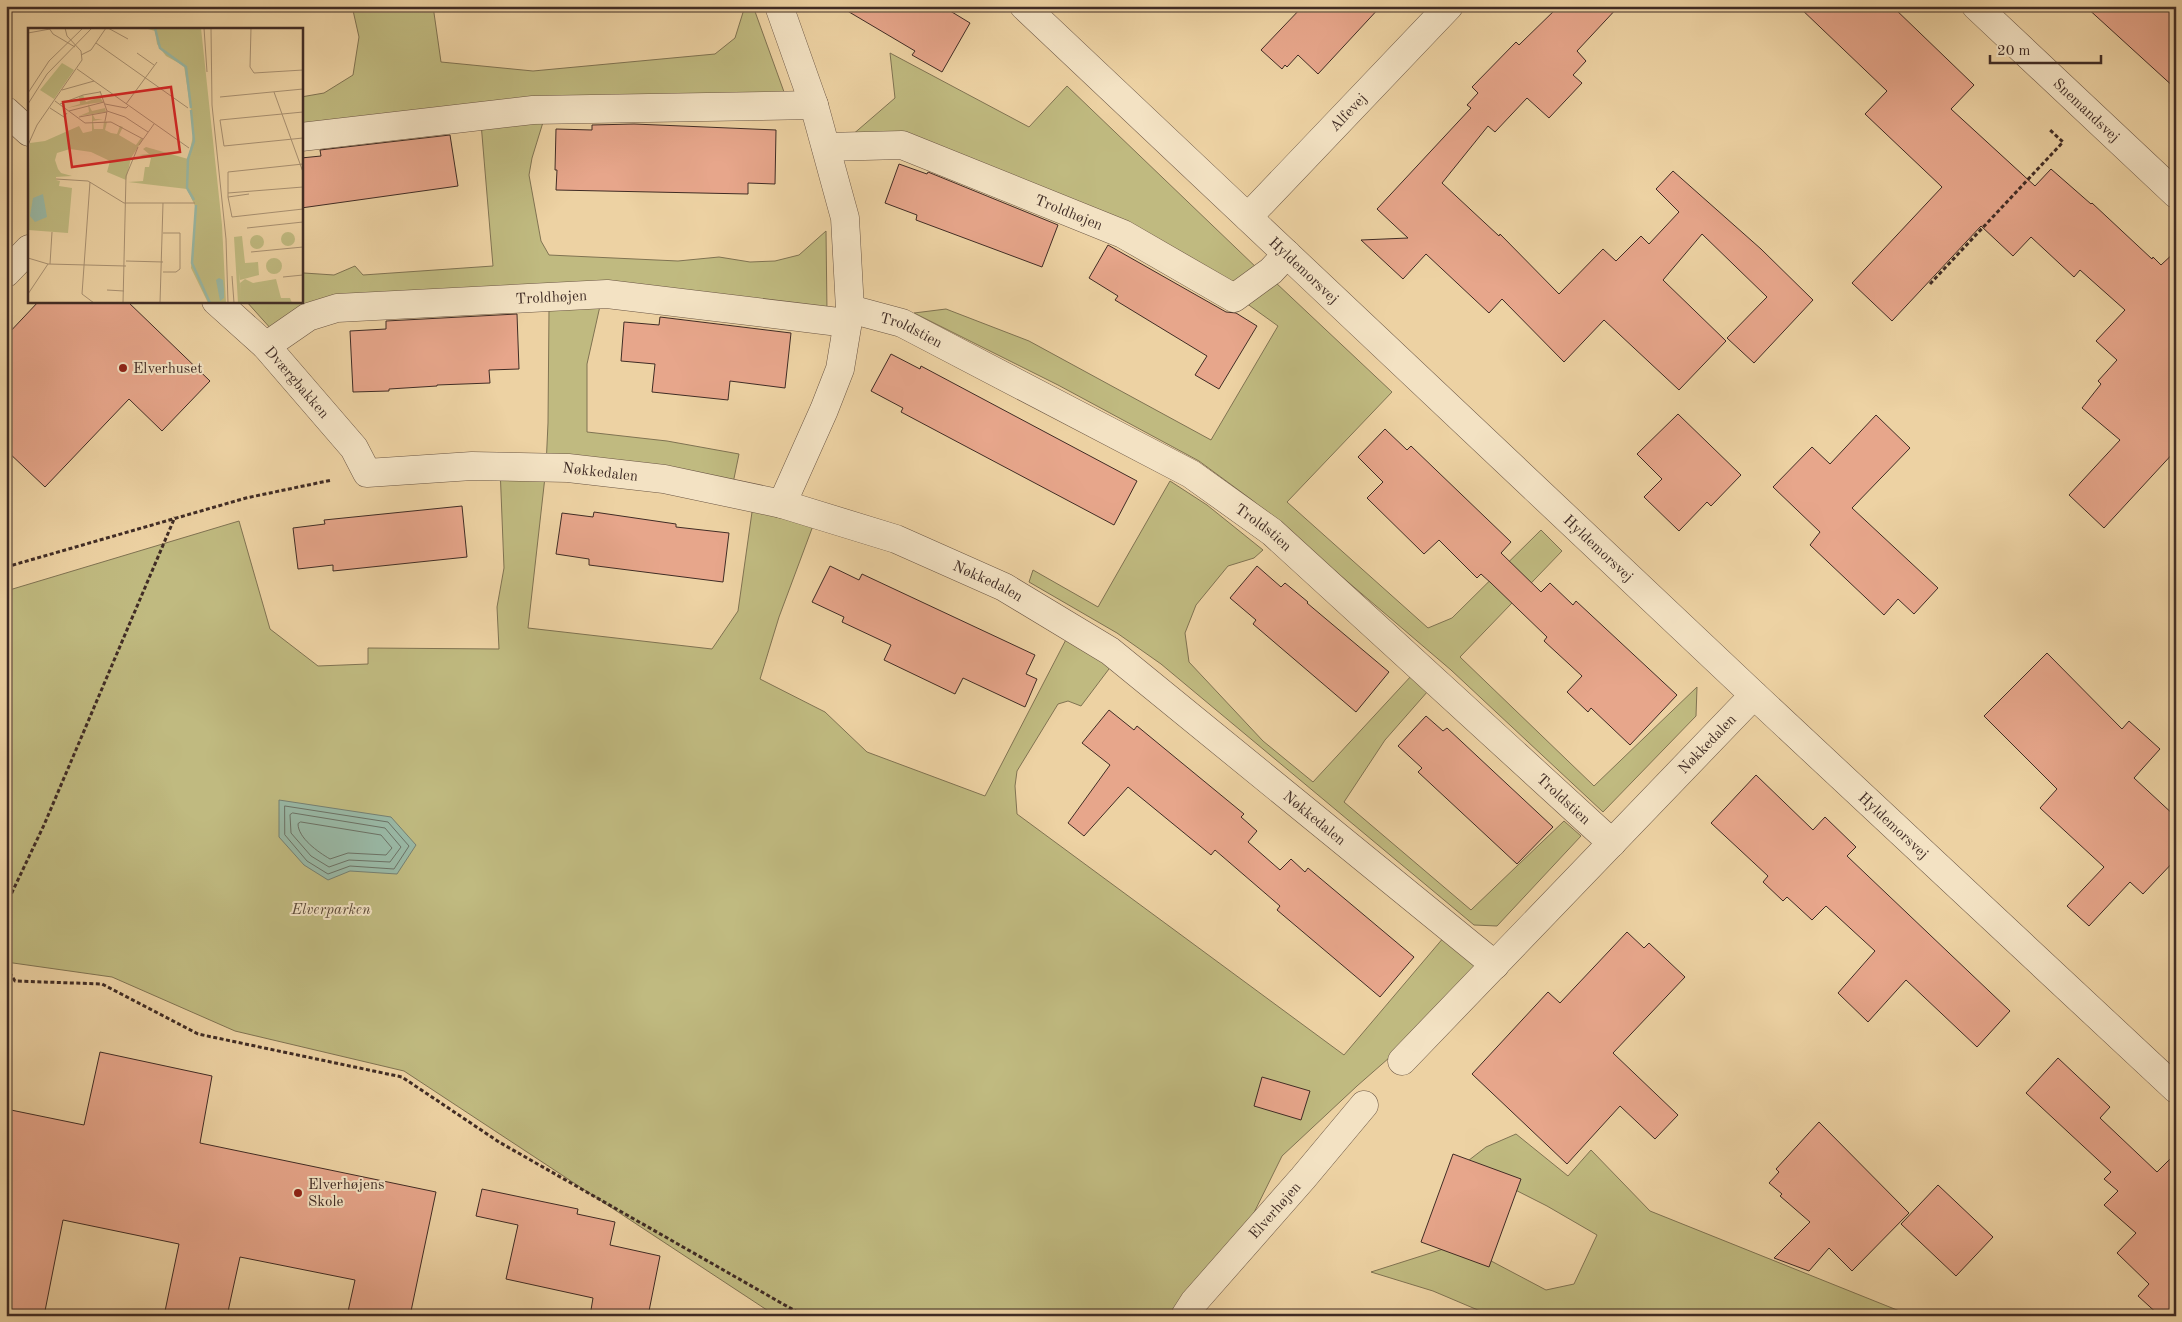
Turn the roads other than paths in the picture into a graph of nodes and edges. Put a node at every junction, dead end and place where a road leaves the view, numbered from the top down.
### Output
1 (779, 6) edge
2 (1024, 6) edge
3 (1449, 6) edge
4 (1976, 6) edge
5 (814, 105) junction
6 (6, 110) edge
7 (28, 131) edge
8 (302, 137) edge
9 (826, 146) junction
10 (2176, 194) edge
11 (1248, 217) junction
12 (28, 250) edge
13 (1287, 254) junction
14 (6, 272) edge
15 (217, 302) edge
16 (848, 316) junction
17 (266, 346) junction
18 (367, 473) joint
19 (782, 504) junction
20 (1754, 695) junction
21 (1612, 843) junction
22 (1495, 966) junction
23 (1402, 1061) dead end
24 (2176, 1089) edge
25 (1364, 1105) dead end
26 (1185, 1316) edge

1 - 5 street
2 - 11 street, Hyldemorsvej
3 - 11 street, Alfevej
4 - 10 street, Snemandsvej
5 - 8 street
5 - 9 street
6 - 7 street
9 - 13 street, Troldhøjen
9 - 16 street
11 - 13 street, Hyldemorsvej
12 - 14 street
13 - 20 street, Hyldemorsvej
15 - 17 street, Dværgbakken
16 - 17 street, Troldhøjen
16 - 19 street
16 - 21 street, Troldstien
17 - 18 street, Dværgbakken
18 - 19 street, Nøkkedalen
19 - 22 street, Nøkkedalen
20 - 21 street, Nøkkedalen
20 - 24 street, Hyldemorsvej
21 - 22 street, Nøkkedalen
22 - 23 street, Nøkkedalen
25 - 26 street, Elverhøjen

